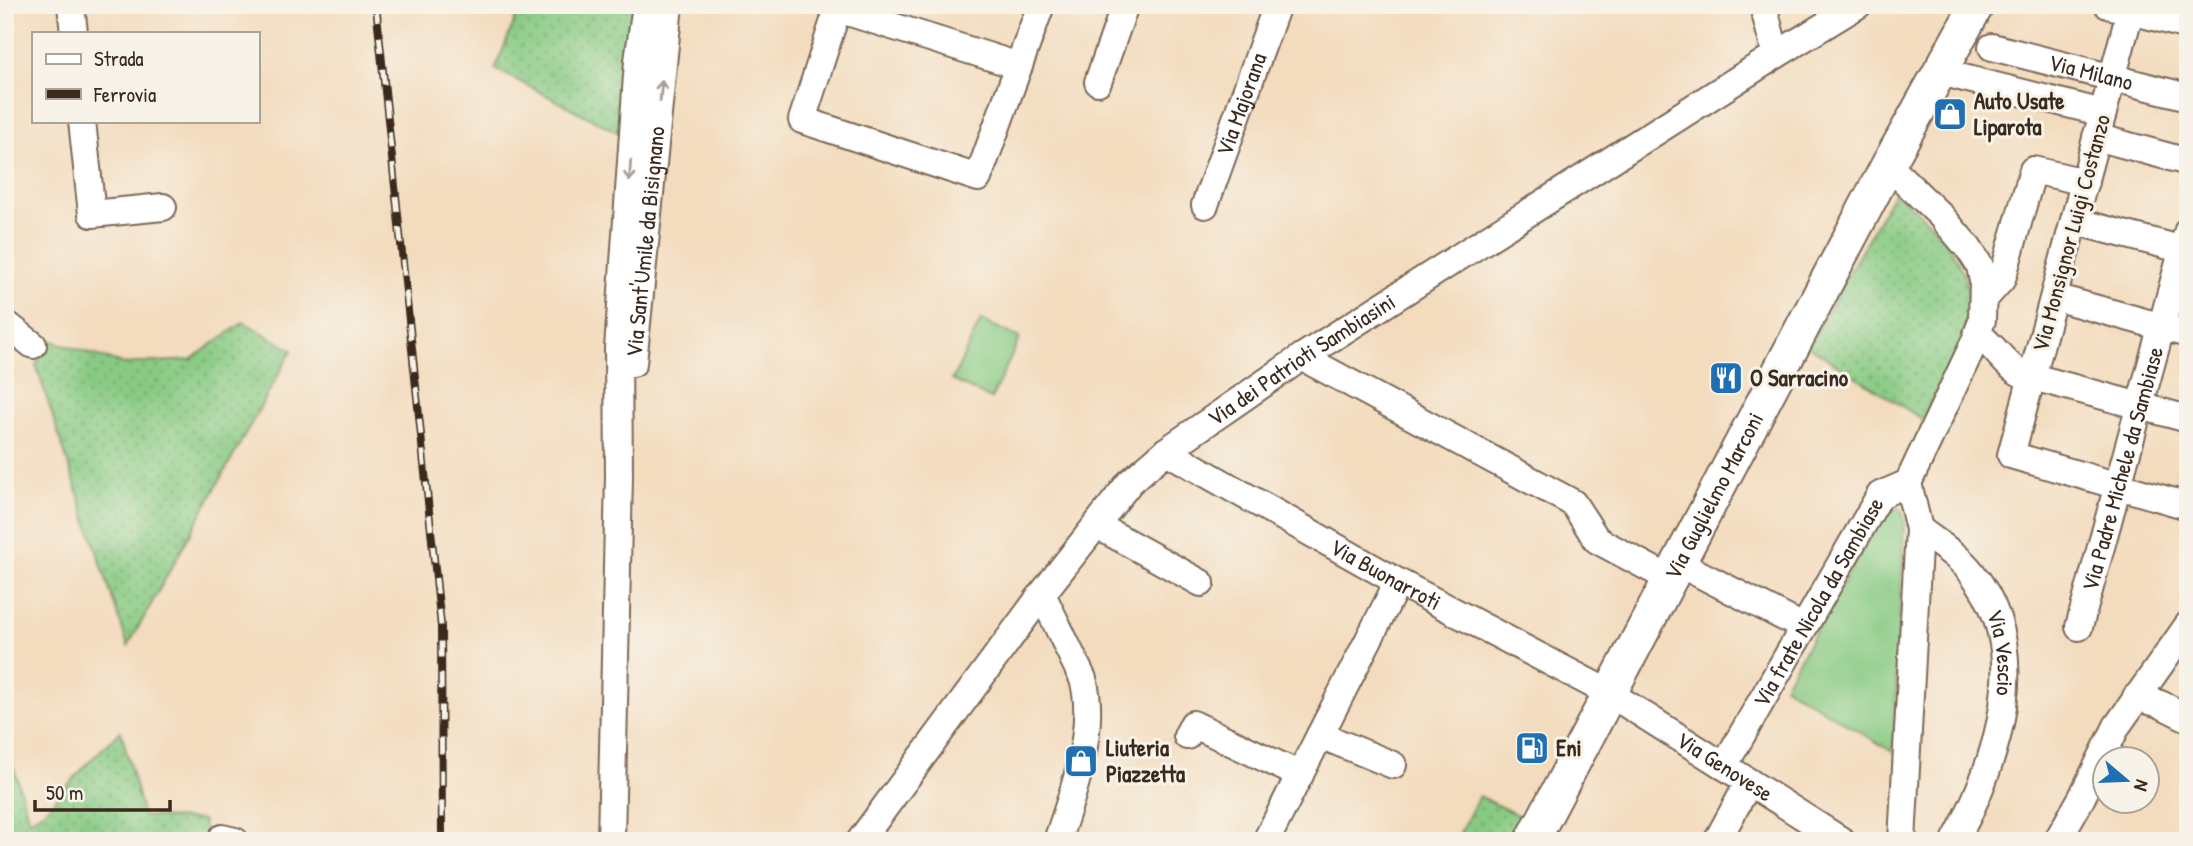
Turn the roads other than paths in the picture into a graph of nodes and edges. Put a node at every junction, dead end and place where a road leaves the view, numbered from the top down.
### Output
1 (71, 5) edge
2 (646, 5) edge
3 (669, 5) edge
4 (1041, 5) edge
5 (1125, 5) edge
6 (1277, 5) edge
7 (1763, 5) edge
8 (1858, 5) edge
9 (1977, 5) edge
10 (838, 7) edge
11 (2119, 9) edge
12 (2188, 26) edge
13 (74, 32) edge
14 (1992, 47) dead end
15 (1776, 55) junction
16 (1019, 66) junction
17 (1940, 72) junction
18 (2112, 78) junction
19 (1098, 82) dead end
20 (2188, 97) edge
21 (82, 122) edge
22 (2100, 125) junction
23 (2188, 162) edge
24 (1888, 165) junction
25 (2085, 182) junction
26 (1205, 205) dead end
27 (163, 207) dead end
28 (2074, 220) junction
29 (2186, 243) edge
30 (2054, 297) junction
31 (1984, 299) junction
32 (5, 323) edge
33 (2161, 326) junction
34 (1977, 334) junction
35 (2188, 334) edge
36 (33, 345) dead end
37 (1302, 357) junction
38 (2032, 377) junction
39 (2140, 406) junction
40 (2188, 419) edge
41 (1166, 451) junction
42 (620, 476) junction
43 (1908, 484) junction
44 (2118, 486) junction
45 (2188, 506) edge
46 (1098, 526) junction
47 (1919, 529) junction
48 (1674, 571) junction
49 (1398, 582) junction
50 (1201, 583) dead end
51 (1042, 594) junction
52 (2188, 625) edge
53 (1803, 627) junction
54 (2079, 627) dead end
55 (1609, 693) junction
56 (2136, 696) junction
57 (2188, 718) edge
58 (1320, 735) junction
59 (1187, 736) dead end
60 (1393, 765) dead end
61 (1724, 766) junction
62 (1300, 775) junction
63 (1749, 782) junction
64 (1276, 837) edge
65 (221, 841) edge
66 (235, 841) edge
67 (611, 841) edge
68 (860, 841) edge
69 (1057, 841) edge
70 (1532, 841) edge
71 (1717, 841) edge
72 (1842, 841) edge
73 (1902, 841) edge
74 (1955, 841) edge
75 (2057, 841) edge

1 - 13 street
2 -> 42 street, Via Sant'Umile da Bisignano
42 -> 3 street, Via Sant'Umile da Bisignano
4 - 16 street
5 - 19 street
6 - 26 street, Via Majorana
7 - 15 street
8 - 15 street, Via dei Patrioti Sambiasini
9 - 17 main road, Via Guglielmo Marconi
10 - 16 street
10 - 16 street
11 - 12 street
11 - 18 street, Via Monsignor Luigi Costanzo
14 - 18 street, Via Milano
15 - 37 street, Via dei Patrioti Sambiasini
17 - 22 street
17 - 24 main road, Via Guglielmo Marconi
18 - 20 street, Via Milano
18 - 22 street, Via Monsignor Luigi Costanzo
21 - 27 street
22 - 23 street
22 - 25 street, Via Monsignor Luigi Costanzo
24 - 31 street, Via frate Nicola da Sambiase
24 - 48 main road, Via Guglielmo Marconi
25 - 28 street, Via Monsignor Luigi Costanzo
25 - 31 street
28 - 29 street
28 - 30 street, Via Monsignor Luigi Costanzo
29 - 33 street, Via Padre Michele da Sambiase
30 - 33 street
30 - 38 street, Via Monsignor Luigi Costanzo
31 - 34 street, Via frate Nicola da Sambiase
32 - 36 street
33 - 35 street
33 - 39 street, Via Padre Michele da Sambiase
34 - 38 street
34 - 43 street, Via frate Nicola da Sambiase
37 - 41 street, Via dei Patrioti Sambiasini
37 - 48 street
38 - 39 street
38 - 44 street, Via Monsignor Luigi Costanzo
39 - 40 street
39 - 44 street, Via Padre Michele da Sambiase
41 - 46 street, Via dei Patrioti Sambiasini
41 - 49 street, Via Buonarroti
42 - 67 street, Via Sant'Umile da Bisignano
43 - 47 street
43 - 53 street, Via frate Nicola da Sambiase
44 - 45 street
44 - 54 street, Via Padre Michele da Sambiase
46 - 50 street
46 - 51 street, Via dei Patrioti Sambiasini
47 - 73 street
47 - 74 street, Via Vescio
48 - 53 street
48 - 55 main road, Via Guglielmo Marconi
49 - 55 street, Via Buonarroti
49 - 58 street
51 - 68 street, Via dei Patrioti Sambiasini
51 - 69 street
52 - 56 street
53 - 61 street, Via frate Nicola da Sambiase
55 - 61 street, Via Genovese
55 - 70 main road, Via Guglielmo Marconi
56 - 57 street
56 - 75 street
58 - 60 street
58 - 62 street
59 - 62 street
61 - 63 street, Via Genovese
62 - 64 street
63 - 71 street
63 - 72 street, Via Genovese
65 - 66 street

